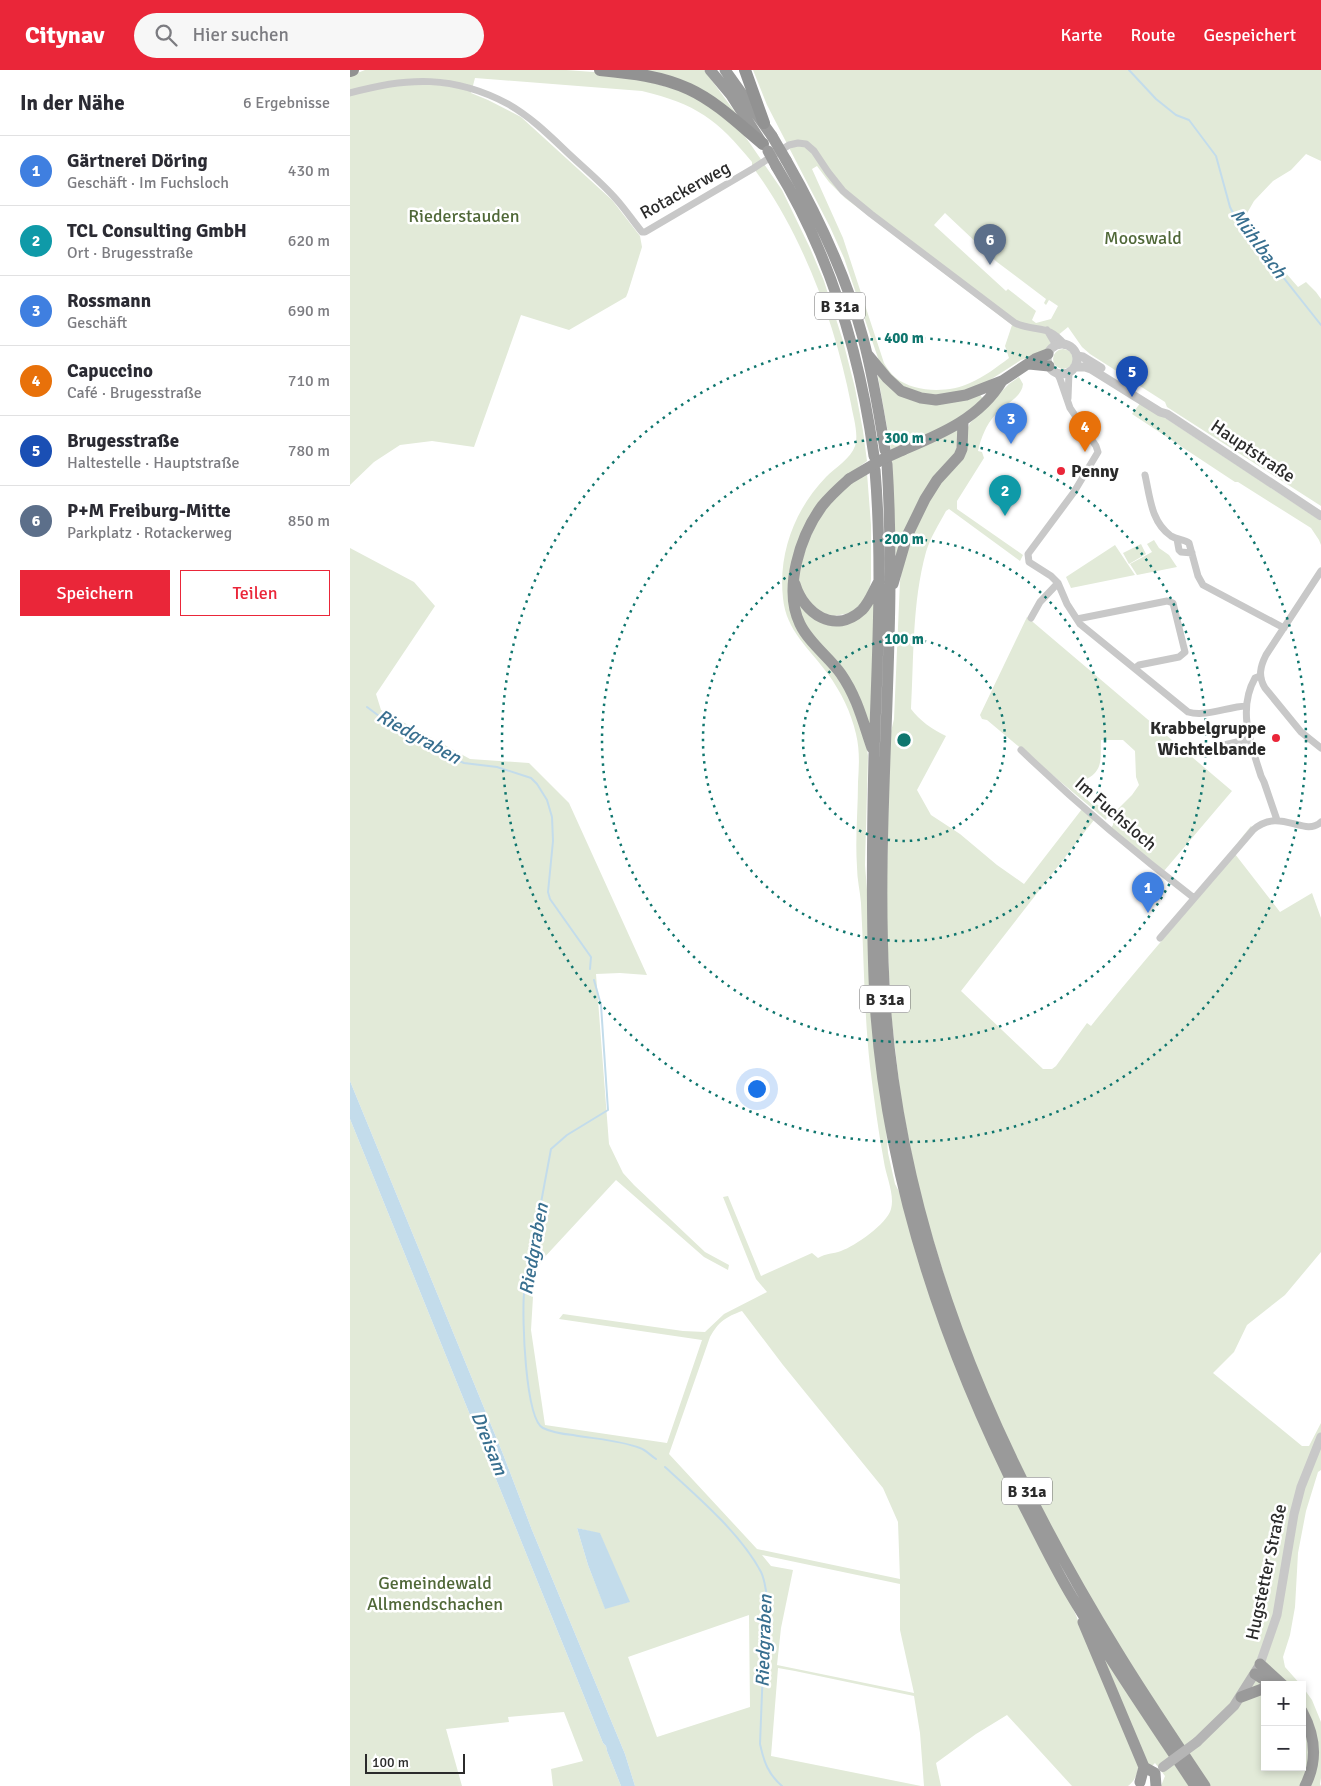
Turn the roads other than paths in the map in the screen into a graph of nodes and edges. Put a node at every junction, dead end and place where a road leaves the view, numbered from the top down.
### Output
1 (600, 70) edge
2 (710, 70) edge
3 (725, 70) edge
4 (745, 70) edge
5 (350, 93) edge
6 (764, 123) junction
7 (768, 140) junction
8 (781, 163) junction
9 (1047, 330) junction
10 (1065, 345) junction
11 (866, 353) junction
12 (1076, 356) junction
13 (1052, 360) junction
14 (1072, 370) junction
15 (1002, 381) junction
16 (1068, 403) junction
17 (1166, 414) junction
18 (963, 422) junction
19 (885, 450) dead end
20 (874, 456) dead end
21 (887, 464) dead end
22 (875, 470) dead end
23 (1145, 475) dead end
24 (1321, 516) edge
25 (1321, 571) edge
26 (794, 580) junction
27 (880, 580) junction
28 (1058, 583) junction
29 (890, 590) junction
30 (1031, 618) dead end
31 (1077, 619) junction
32 (1284, 628) junction
33 (1135, 668) junction
34 (1260, 676) junction
35 (1246, 706) junction
36 (1250, 739) junction
37 (1211, 748) dead end
38 (1321, 748) edge
39 (1021, 750) dead end
40 (874, 756) junction
41 (1277, 820) junction
42 (1321, 822) edge
43 (1194, 898) junction
44 (1160, 938) dead end
45 (1321, 1437) edge
46 (1076, 1604) junction
47 (1258, 1669) junction
48 (1268, 1681) edge
49 (1279, 1681) edge
50 (1261, 1689) edge
51 (1241, 1696) junction
52 (1306, 1720) edge
53 (1144, 1767) junction
54 (1159, 1770) junction
55 (1138, 1784) edge
56 (1156, 1786) edge
57 (1202, 1786) edge
58 (1305, 1786) edge

1 - 7 highway
2 - 7 highway, B 31a
3 - 6 highway, B 31a
4 - 6 highway
5 - 9 street, Rotackerweg
6 - 7 highway, B 31a
7 - 8 highway, B 31a, bridge
8 - 11 highway, B 31a
8 - 20 highway, B 31a
9 - 10 street
9 - 13 street
10 - 12 street, Hauptstraße
10 - 13 street
11 - 15 highway
11 - 19 highway, B 31a
12 - 14 street
12 - 17 street, Hauptstraße
13 - 14 street, Hauptstraße
13 - 15 highway
13 - 16 street
14 - 16 street
14 - 17 street, Hauptstraße
15 - 18 highway
16 - 28 street
17 - 24 street, Hauptstraße
18 - 26 highway, bridge
18 - 29 highway
21 - 29 highway, B 31a
22 - 27 highway, B 31a
23 - 32 street
25 - 32 street
26 - 27 highway
26 - 40 highway
27 - 40 highway, B 31a
28 - 30 street
28 - 31 street
29 - 57 highway, B 31a
31 - 33 street
31 - 33 street
32 - 34 street
33 - 35 street
34 - 35 street
34 - 38 street
35 - 36 street
36 - 37 street
36 - 41 street
39 - 43 street, Im Fuchsloch
40 - 46 highway, B 31a
41 - 42 street
41 - 43 street
43 - 44 street
45 - 47 street, Hugstetter Straße
46 - 53 highway
46 - 57 highway, B 31a
47 - 48 highway
47 - 49 highway
47 - 51 main road, Hugstetter Straße
50 - 51 highway
51 - 54 main road, Hugstetter Straße, bridge
52 - 58 highway
53 - 54 highway
53 - 55 highway
54 - 55 main road, Hugstetter Straße
54 - 56 highway

